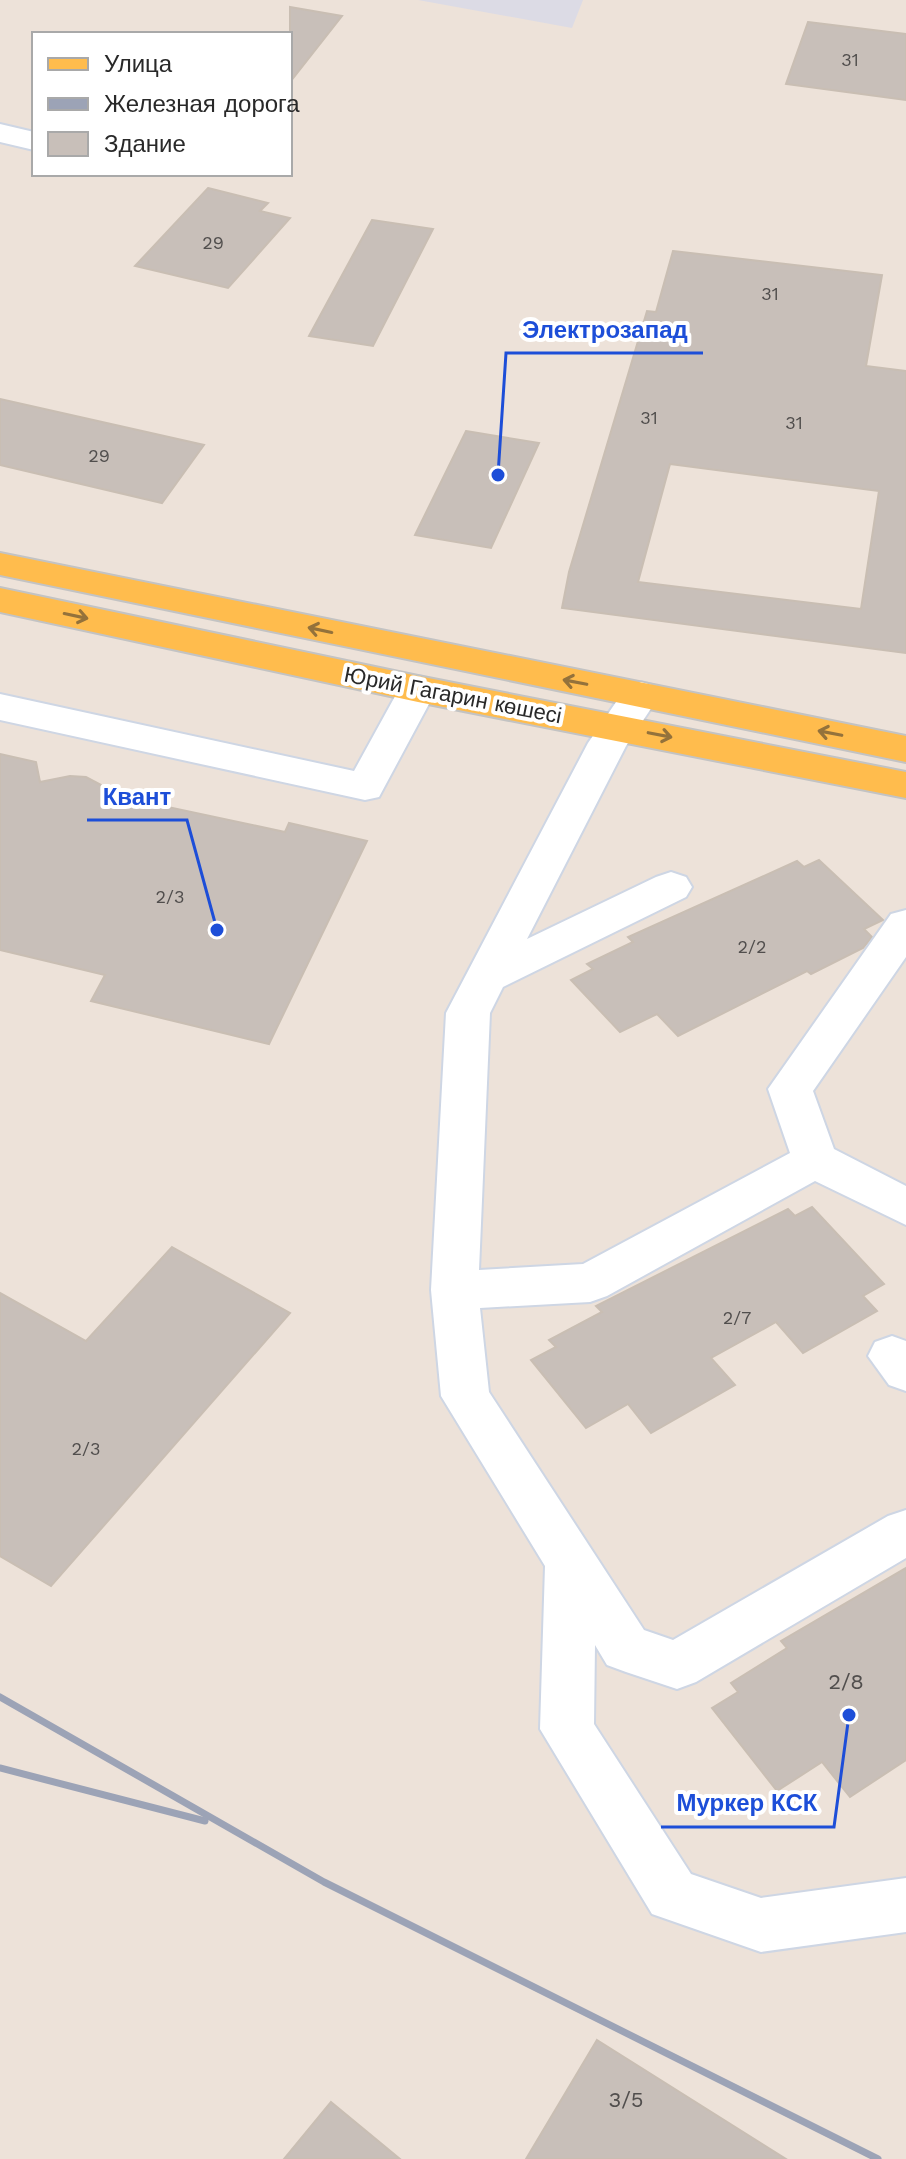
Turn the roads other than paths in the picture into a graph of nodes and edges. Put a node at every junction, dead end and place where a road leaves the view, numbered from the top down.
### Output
1 (0, 133) edge
2 (32, 141) edge
3 (0, 564) edge
4 (0, 600) edge
5 (418, 689) junction
6 (0, 707) edge
7 (630, 711) junction
8 (906, 749) edge
9 (906, 785) edge
10 (671, 887) dead end
11 (906, 925) edge
12 (486, 977) junction
13 (815, 1160) junction
14 (906, 1207) edge
15 (455, 1290) junction
16 (906, 1532) edge
17 (571, 1560) junction
18 (906, 1905) edge

1 - 2 lane
7 -> 3 main road, Юрий Гагарин көшесі
4 -> 5 main road, Юрий Гагарин көшесі
5 - 6 lane
5 - 7 main road, Юрий Гагарин көшесі
8 -> 7 main road, Юрий Гагарин көшесі
7 -> 9 main road, Юрий Гагарин көшесі
7 - 12 lane
10 - 12 lane
11 - 13 lane
12 - 15 lane
13 - 14 lane
13 - 15 lane
15 - 17 lane
16 - 17 lane
17 - 18 lane

